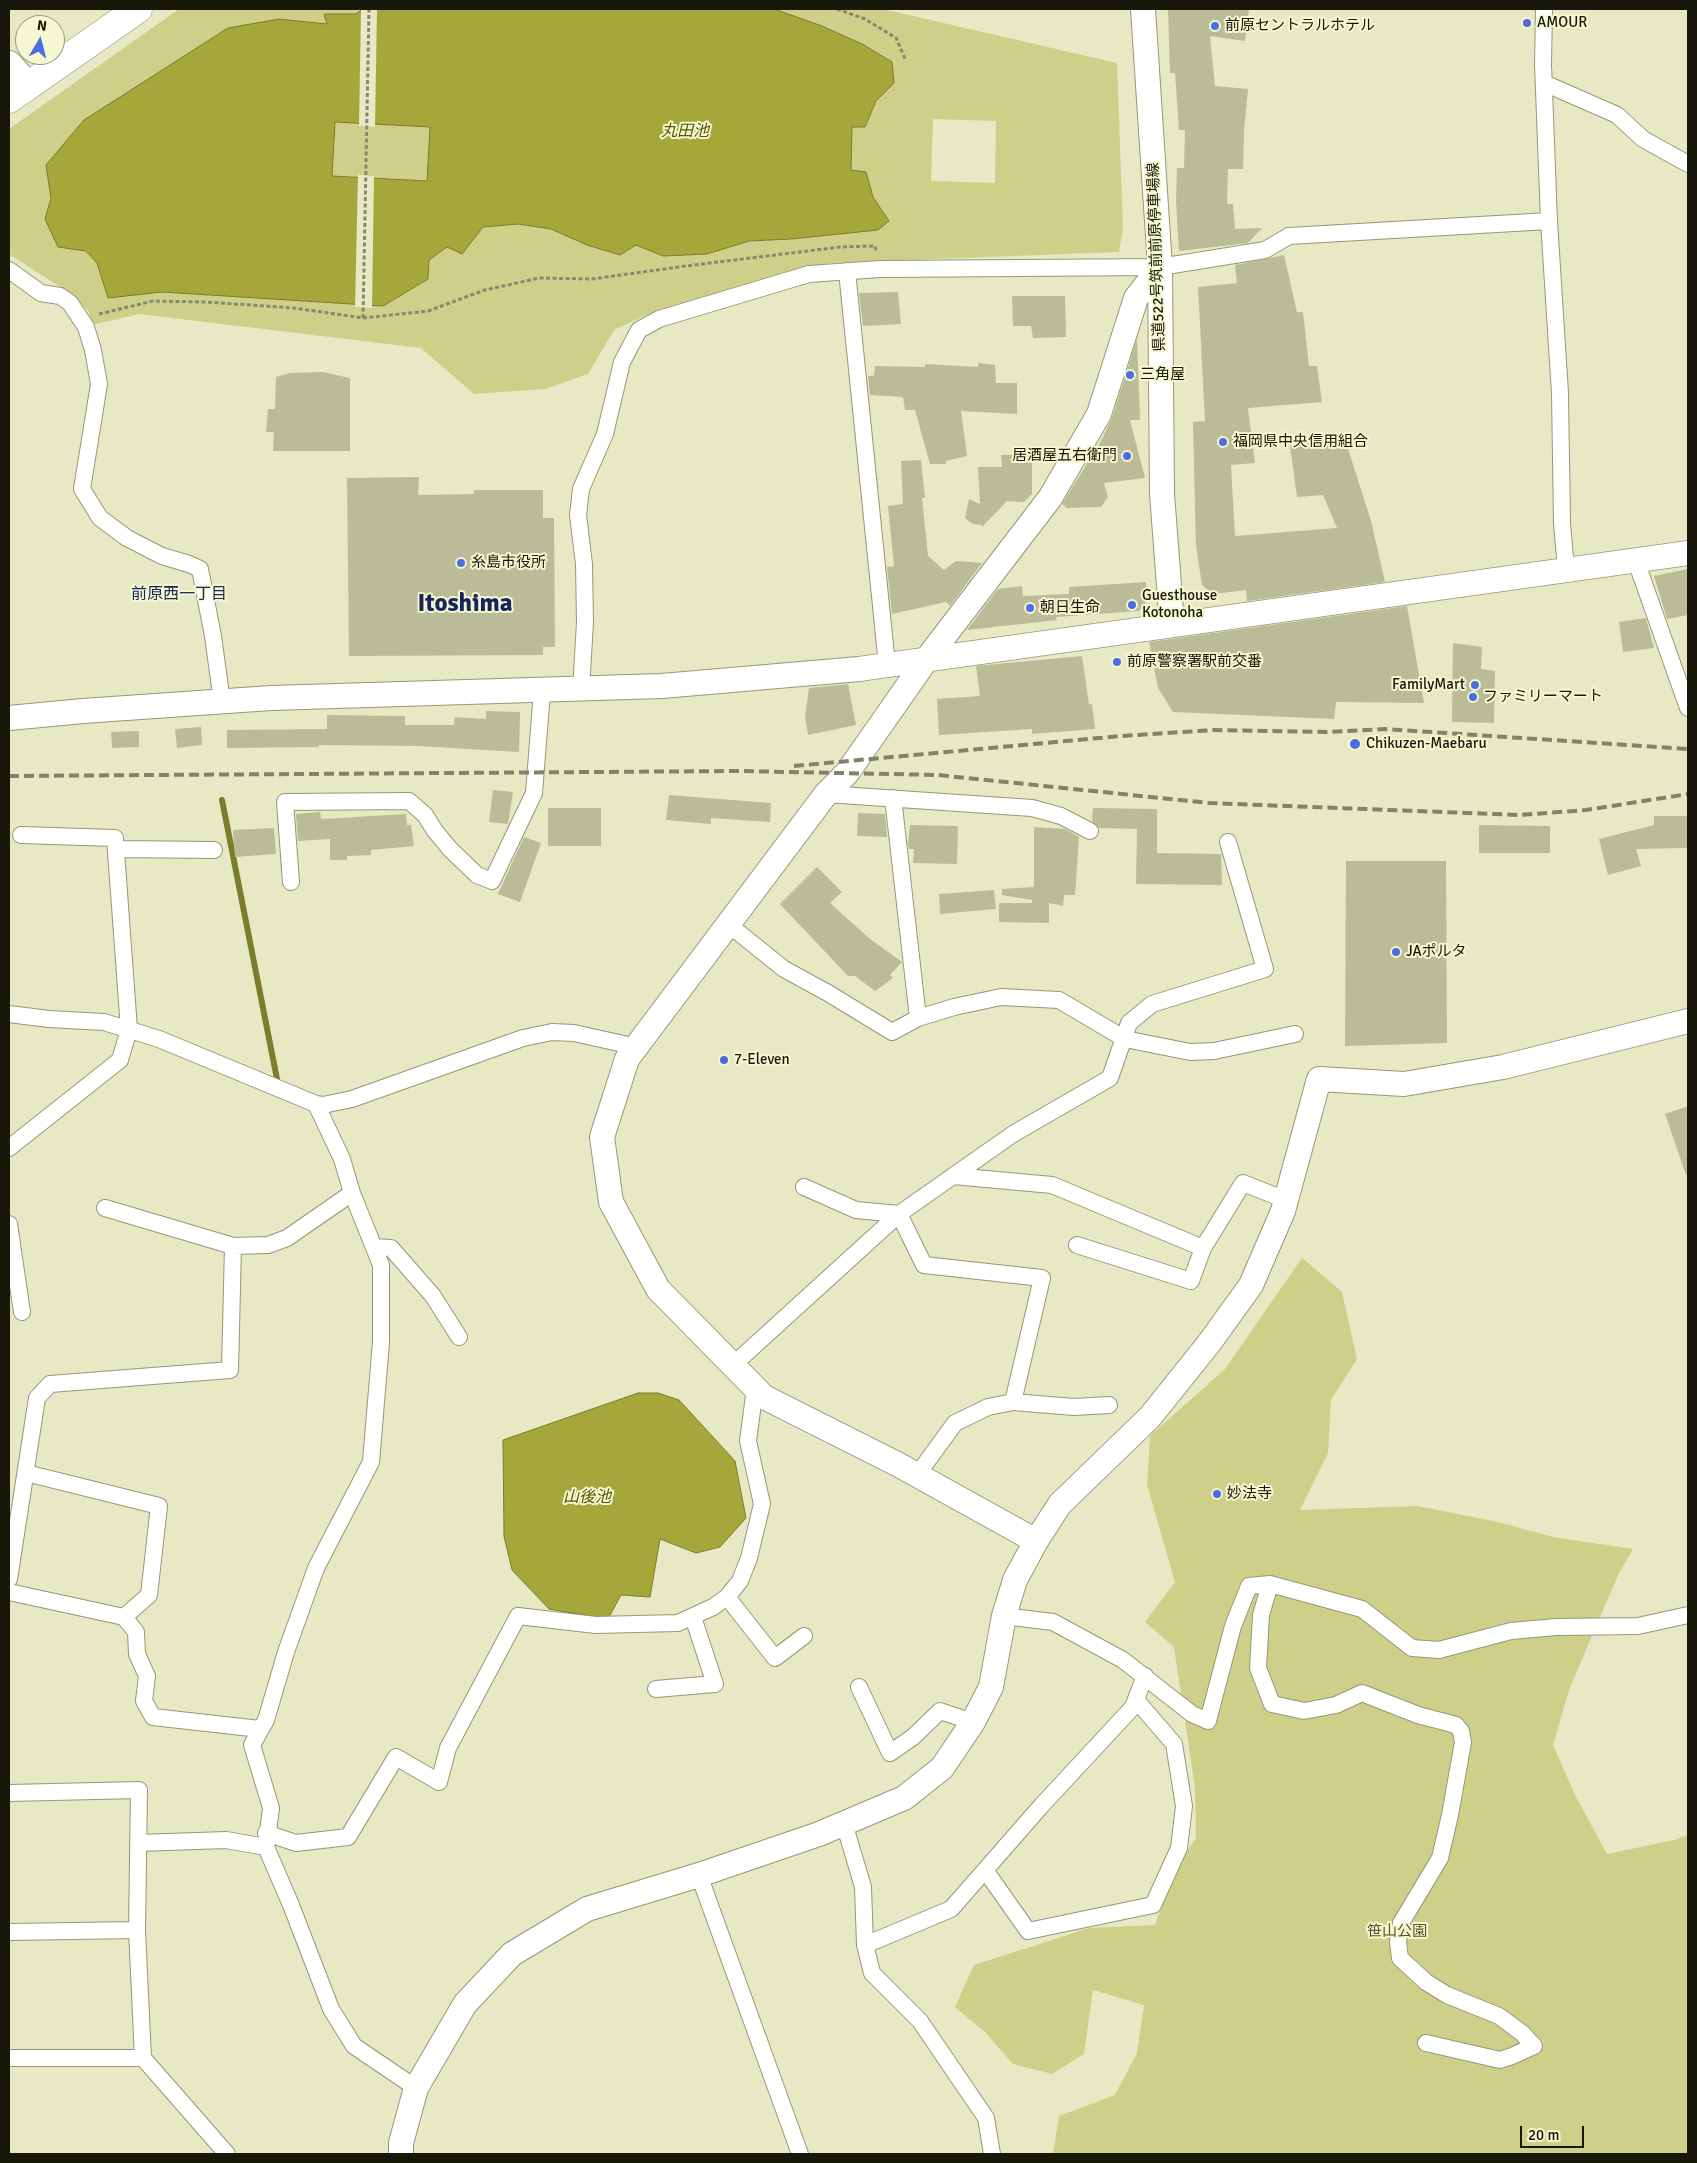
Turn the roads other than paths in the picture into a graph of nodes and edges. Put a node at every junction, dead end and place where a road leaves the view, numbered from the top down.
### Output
1 (138, 9) edge
2 (1143, 9) edge
3 (1544, 9) edge
4 (9, 64) edge
5 (1544, 82) junction
6 (18, 92) edge
7 (1688, 164) edge
8 (1549, 221) junction
9 (1160, 267) junction
10 (9, 270) edge
11 (847, 271) junction
12 (1688, 553) edge
13 (1636, 561) junction
14 (1566, 570) junction
15 (1172, 624) junction
16 (926, 660) junction
17 (887, 665) junction
18 (581, 690) junction
19 (542, 691) junction
20 (222, 702) junction
21 (1688, 708) edge
22 (9, 718) edge
23 (826, 794) junction
24 (893, 798) junction
25 (1090, 831) dead end
26 (20, 835) dead end
27 (1228, 842) dead end
28 (116, 849) junction
29 (214, 850) dead end
30 (290, 882) dead end
31 (728, 924) junction
32 (9, 1014) edge
33 (918, 1018) junction
34 (1688, 1021) edge
35 (129, 1029) junction
36 (1295, 1034) dead end
37 (1125, 1039) junction
38 (636, 1047) junction
39 (316, 1104) junction
40 (9, 1148) edge
41 (953, 1176) junction
42 (804, 1187) dead end
43 (352, 1194) junction
44 (1286, 1200) junction
45 (105, 1208) dead end
46 (899, 1214) junction
47 (9, 1224) edge
48 (1077, 1245) dead end
49 (233, 1246) junction
50 (374, 1247) junction
51 (1203, 1248) junction
52 (22, 1312) dead end
53 (459, 1337) dead end
54 (733, 1365) junction
55 (755, 1388) junction
56 (1013, 1402) junction
57 (1109, 1405) dead end
58 (26, 1473) junction
59 (917, 1475) junction
60 (1036, 1541) junction
61 (9, 1579) edge
62 (1270, 1584) junction
63 (9, 1592) edge
64 (727, 1597) junction
65 (1688, 1615) edge
66 (1004, 1616) junction
67 (124, 1617) junction
68 (693, 1617) junction
69 (804, 1636) dead end
70 (1145, 1676) junction
71 (859, 1687) dead end
72 (656, 1690) dead end
73 (1137, 1701) junction
74 (974, 1722) junction
75 (260, 1729) junction
76 (9, 1793) edge
77 (844, 1823) junction
78 (266, 1840) junction
79 (138, 1843) junction
80 (985, 1870) junction
81 (699, 1875) junction
82 (137, 1930) junction
83 (9, 1932) edge
84 (865, 1945) junction
85 (1426, 2043) dead end
86 (9, 2058) edge
87 (143, 2058) junction
88 (416, 2088) junction
89 (227, 2154) edge
90 (401, 2154) edge
91 (800, 2154) edge
92 (992, 2154) edge

1 - 6 highway
2 - 9 street, 県道522号筑前前原停車場線
3 - 5 street
4 - 6 main road
5 - 7 street
5 - 8 street
8 - 9 street
8 - 14 street
9 - 11 street
9 - 15 street, 県道522号筑前前原停車場線
9 - 16 street
10 - 20 street
11 - 17 street
11 - 18 street
12 - 13 street
13 - 14 street
13 - 21 street
14 - 15 street
15 - 16 street
16 - 17 street
16 - 23 street
17 - 18 street
18 - 19 street
19 - 20 street
19 - 30 street
20 - 22 street
23 - 24 street
23 - 31 street
24 - 25 street
24 - 33 street
26 - 28 street
27 - 37 street
28 - 29 street
28 - 35 street
31 - 33 street
31 - 38 street
32 - 35 street
33 - 37 street
34 - 44 street
35 - 39 street
35 - 40 street
36 - 37 street
37 - 41 street
38 - 39 street
38 - 54 street
39 - 43 street
41 - 46 street
41 - 51 street
42 - 46 street
43 - 49 street
43 - 50 street
44 - 51 street
44 - 60 street
45 - 49 street
46 - 54 street
46 - 56 street
47 - 52 street
48 - 51 street
49 - 58 street
50 - 53 street
50 - 75 street
54 - 55 street
55 - 59 street
55 - 64 street
56 - 57 street
56 - 59 street
58 - 61 street
58 - 67 street
59 - 60 street
60 - 66 street
62 - 65 street
62 - 70 street
62 - 85 street
63 - 67 street
64 - 68 street
64 - 69 street
66 - 70 street
66 - 74 street
67 - 75 street
68 - 72 street
68 - 78 street
70 - 73 street
71 - 74 street
73 - 80 street
73 - 80 street
74 - 77 street
75 - 78 street
76 - 79 street
77 - 81 street
77 - 84 street
78 - 79 street
78 - 88 street
79 - 82 street
80 - 84 street
81 - 88 street
81 - 91 street
82 - 83 street
82 - 87 street
84 - 92 street
86 - 87 street
87 - 89 street
88 - 90 street

